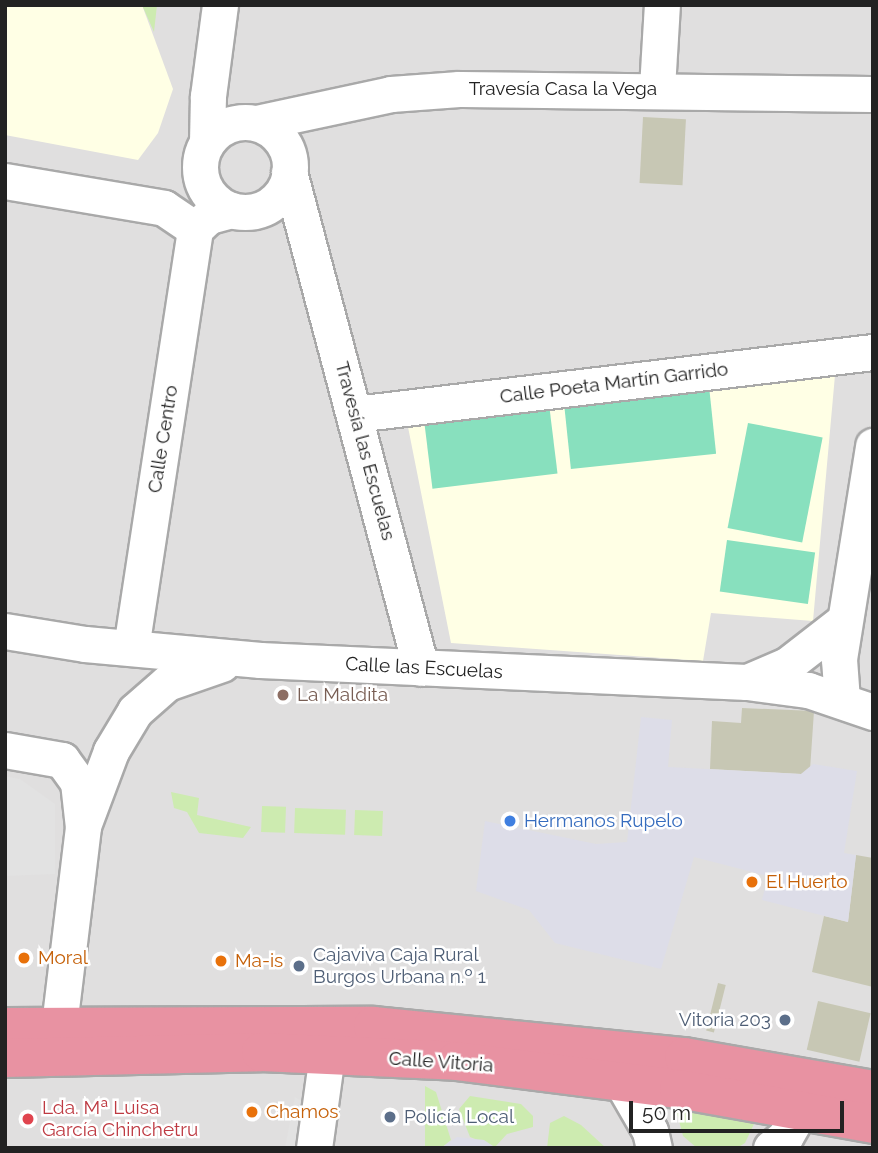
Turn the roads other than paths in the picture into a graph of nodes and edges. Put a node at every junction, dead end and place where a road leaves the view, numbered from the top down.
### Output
1 (220, 5) edge
2 (662, 5) edge
3 (657, 88) junction
4 (873, 94) edge
5 (208, 96) junction
6 (310, 108) junction
7 (249, 122) junction
8 (203, 154) junction
9 (288, 162) junction
10 (5, 181) edge
11 (164, 208) junction
12 (245, 210) junction
13 (195, 229) junction
14 (308, 233) junction
15 (873, 352) edge
16 (355, 414) junction
17 (873, 446) edge
18 (859, 624) edge
19 (5, 631) edge
20 (131, 648) junction
21 (260, 660) junction
22 (421, 668) junction
23 (747, 682) junction
24 (858, 706) edge
25 (5, 750) edge
26 (83, 827) junction
27 (59, 1026) junction
28 (5, 1027) edge
29 (321, 1040) junction
30 (81, 1056) junction
31 (5, 1058) edge
32 (621, 1081) junction
33 (873, 1090) edge
34 (800, 1094) junction
35 (873, 1124) edge
36 (658, 1142) edge
37 (314, 1148) edge
38 (772, 1148) edge

1 - 5 street
2 - 3 street
3 - 4 street, Travesía Casa la Vega
3 - 6 street, Travesía Casa la Vega
5 - 7 street
5 - 8 street
6 - 7 street, Travesía Casa la Vega
6 - 9 street
7 - 8 street
7 - 9 street
8 - 11 street
8 - 12 street
9 - 12 street
9 - 14 street, Travesía las Escuelas
10 - 11 street
11 - 13 street
12 - 13 street
12 - 14 street
13 - 20 street, Calle Centro
14 - 16 street, Travesía las Escuelas
15 - 16 street, Calle Poeta Martín Garrido
16 - 22 street, Travesía las Escuelas
17 - 18 street
18 - 23 street
18 - 24 street
19 - 20 street, Calle las Escuelas
20 - 21 street, Calle las Escuelas
21 - 22 street, Calle las Escuelas
21 - 26 street
22 - 23 street, Calle las Escuelas
23 - 24 street, Calle las Escuelas
25 - 26 street
26 - 27 street
27 - 28 highway, Calle Vitoria
27 - 29 highway, Calle Vitoria
27 - 30 street
29 - 30 highway, Calle Vitoria
29 - 32 highway, Calle Vitoria
29 - 34 highway, Calle Vitoria
29 - 37 street
30 - 31 highway, Calle Vitoria
32 - 34 highway, Calle Vitoria
32 - 36 street
33 - 34 highway, Calle Vitoria
34 - 35 highway, Calle Vitoria
34 - 38 street

